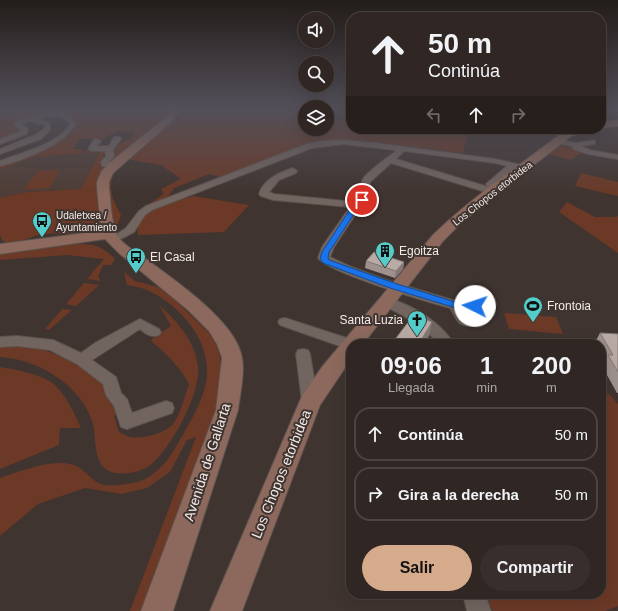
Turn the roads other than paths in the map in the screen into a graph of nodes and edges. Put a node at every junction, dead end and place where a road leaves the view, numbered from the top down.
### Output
1 (12, 138) edge
2 (37, 138) edge
3 (62, 138) edge
4 (147, 138) edge
5 (567, 138) edge
6 (577, 138) edge
7 (584, 138) edge
8 (117, 139) dead end
9 (97, 141) dead end
10 (0, 142) edge
11 (592, 142) dead end
12 (109, 148) junction
13 (398, 148) junction
14 (0, 152) edge
15 (618, 157) edge
16 (391, 160) junction
17 (0, 164) edge
18 (113, 165) junction
19 (518, 166) junction
20 (293, 171) dead end
21 (495, 189) junction
22 (358, 205) junction
23 (110, 231) junction
24 (77, 239) junction
25 (0, 249) edge
26 (398, 287) junction
27 (471, 296) dead end
28 (387, 302) junction
29 (455, 305) junction
30 (285, 322) dead end
31 (467, 322) dead end
32 (154, 332) dead end
33 (356, 339) edge
34 (442, 339) edge
35 (0, 342) edge
36 (346, 343) edge
37 (346, 351) edge
38 (303, 354) dead end
39 (82, 360) junction
40 (310, 402) junction
41 (166, 408) dead end
42 (475, 599) edge
43 (157, 611) edge
44 (226, 611) edge
45 (478, 611) edge

1 - 10 street
2 - 14 street
3 - 17 street
4 - 18 street
5 - 19 street, Los Chopos etorbidea
6 - 15 street
7 - 11 street
8 - 12 street
9 - 12 street
12 - 18 street
13 - 16 street
13 - 19 street
13 - 23 street
16 - 21 street
16 - 22 street
18 - 23 street
19 - 21 street, Los Chopos etorbidea
20 - 22 street
21 - 26 street, Los Chopos etorbidea
22 - 26 street
23 - 24 street
23 - 24 street
23 - 43 street, Avenida de Gallarta
24 - 25 street
26 - 28 street, Los Chopos etorbidea
26 - 29 street
27 - 29 street
28 - 33 street, Los Chopos etorbidea
28 - 34 street
29 - 31 street
30 - 36 street
32 - 39 street
35 - 39 street
37 - 40 street, Los Chopos etorbidea
38 - 40 street
39 - 41 street
40 - 44 street, Los Chopos etorbidea
42 - 45 street

